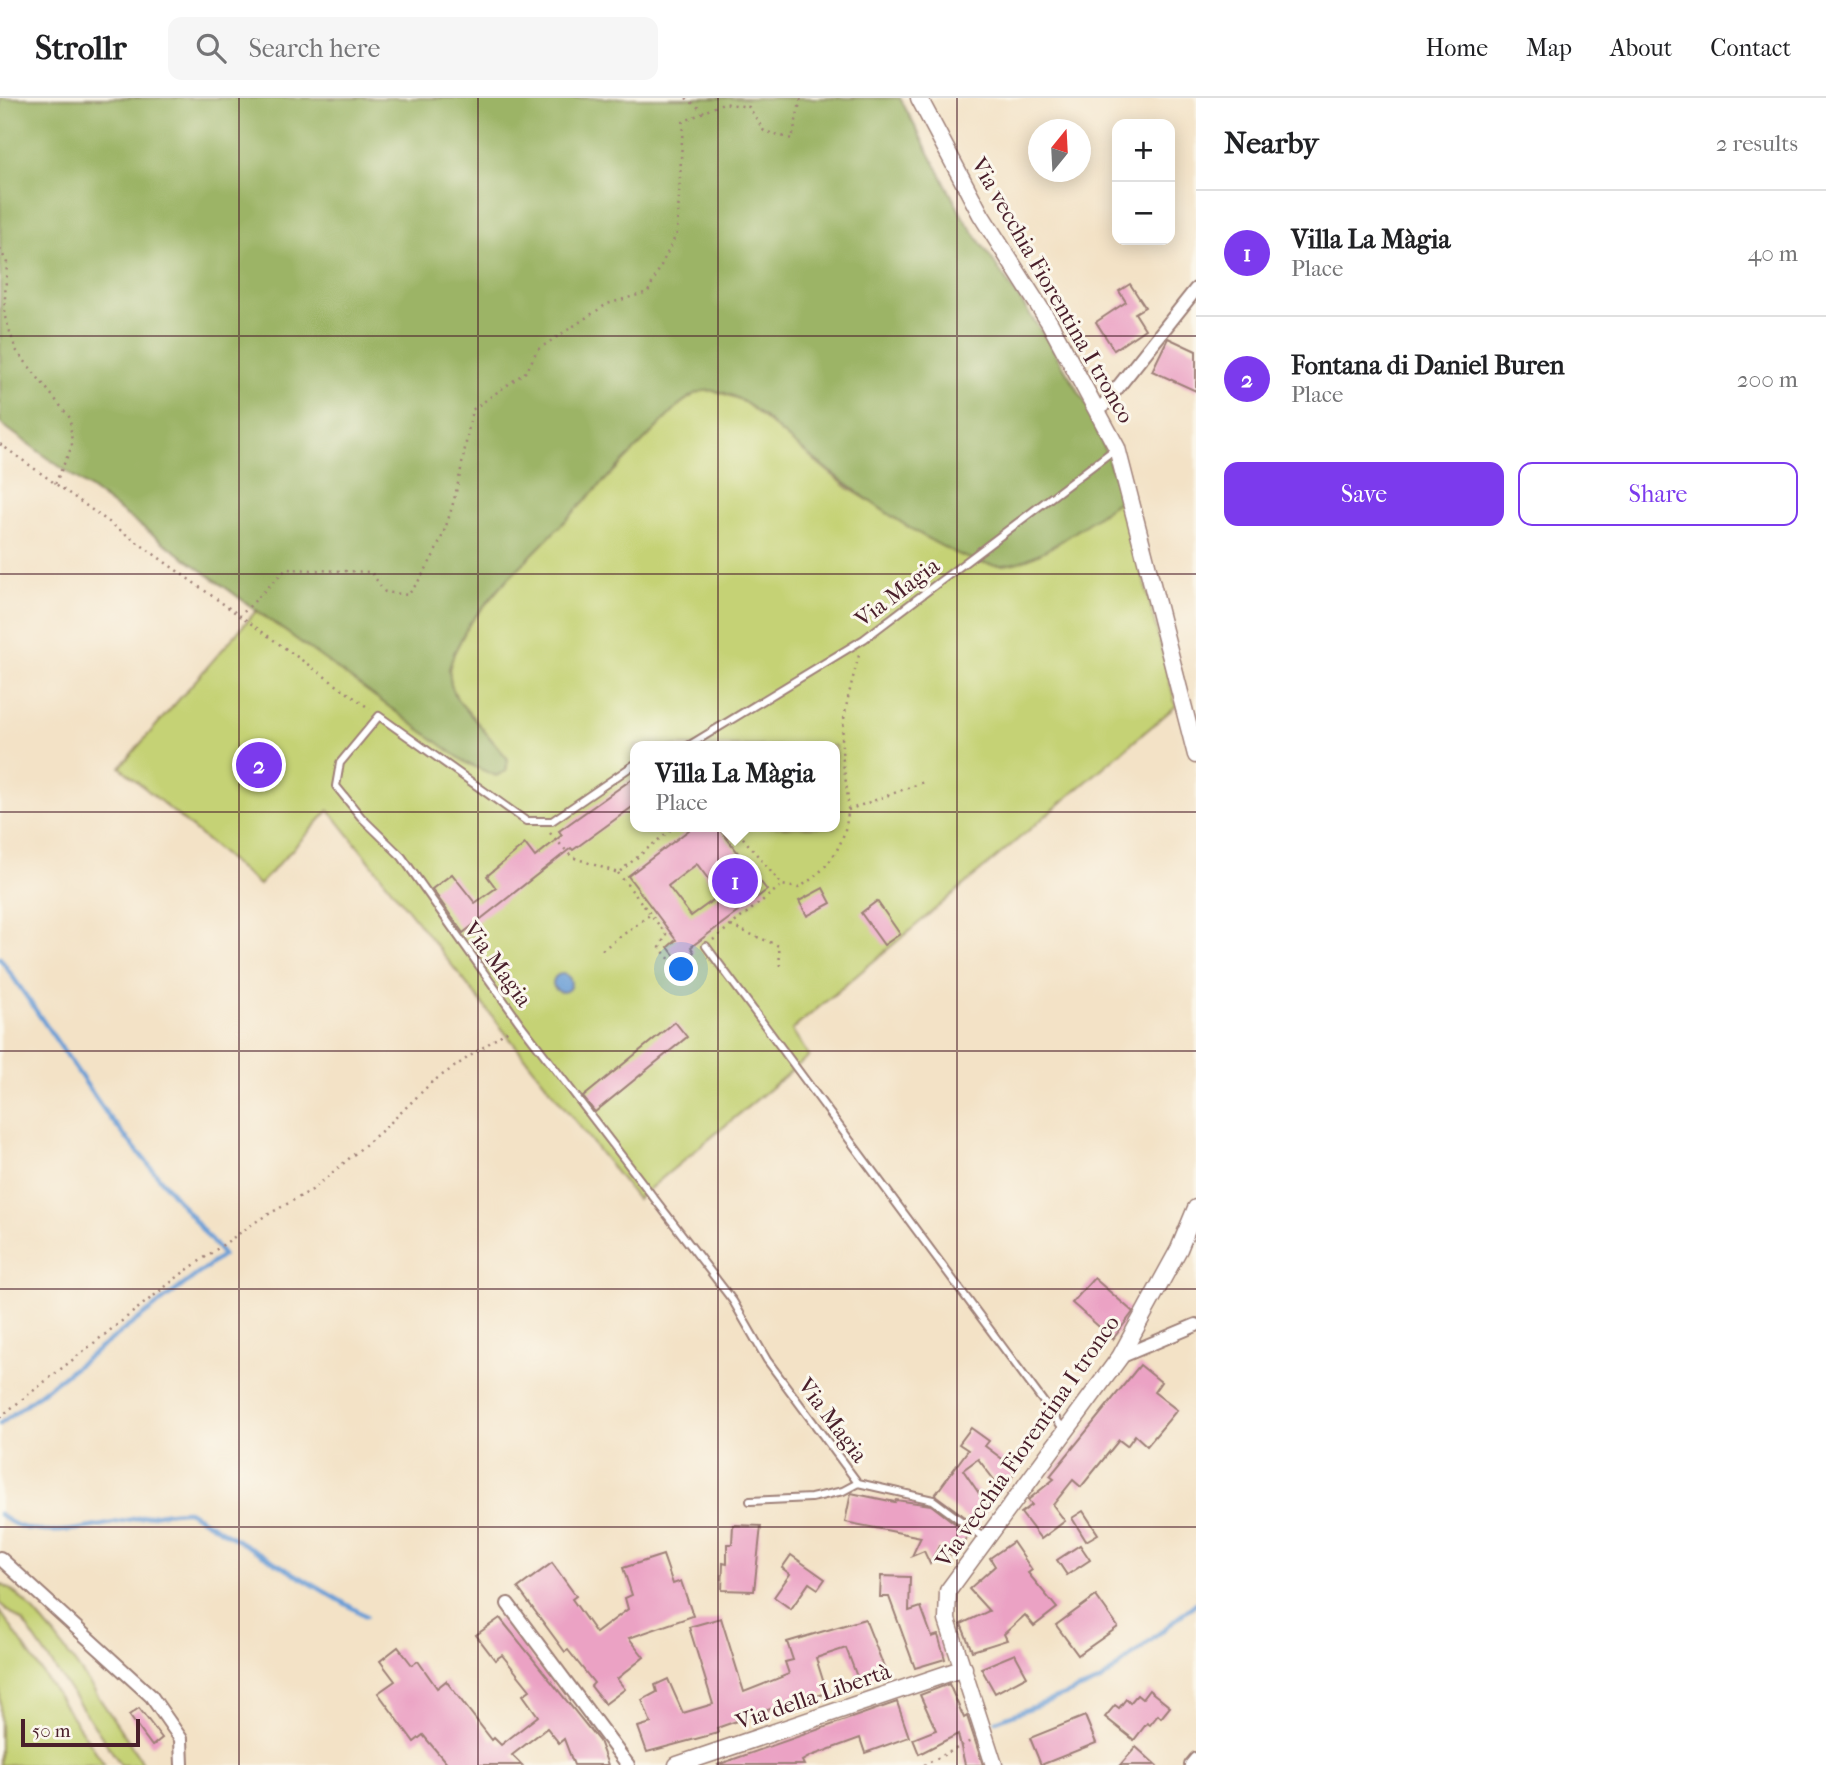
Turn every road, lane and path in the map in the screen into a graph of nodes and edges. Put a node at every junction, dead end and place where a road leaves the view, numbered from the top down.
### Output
1 (686, 98) edge
2 (801, 98) edge
3 (919, 98) edge
4 (704, 112) junction
5 (0, 249) edge
6 (1196, 289) edge
7 (1099, 411) junction
8 (0, 444) edge
9 (1117, 448) junction
10 (55, 484) junction
11 (239, 617) junction
12 (864, 639) junction
13 (379, 716) junction
14 (696, 741) edge
15 (1195, 747) edge
16 (630, 767) edge
17 (923, 782) dead end
18 (848, 810) junction
19 (539, 821) junction
20 (668, 832) edge
21 (738, 832) edge
22 (618, 873) junction
23 (782, 885) junction
24 (650, 914) junction
25 (730, 926) junction
26 (706, 946) junction
27 (602, 950) dead end
28 (780, 967) dead end
29 (519, 1022) junction
30 (1196, 1208) edge
31 (1196, 1325) edge
32 (1121, 1357) junction
33 (0, 1417) edge
34 (1065, 1432) junction
35 (858, 1483) junction
36 (750, 1501) dead end
37 (986, 1539) junction
38 (0, 1558) edge
39 (508, 1604) dead end
40 (964, 1668) junction
41 (986, 1734) junction
42 (1196, 1759) edge
43 (182, 1765) edge
44 (628, 1765) edge
45 (677, 1765) edge
46 (924, 1765) edge
47 (994, 1765) edge
48 (1191, 1765) edge

1 - 4 path
2 - 4 path
3 - 7 street, Via vecchia Fiorentina I tronco
4 - 11 path
5 - 10 path
6 - 7 street
7 - 9 street, Via vecchia Fiorentina I tronco
8 - 10 path
9 - 12 lane, Via Magia
9 - 15 street, Via vecchia Fiorentina I tronco
10 - 11 path
11 - 13 path
12 - 14 lane, Via Magia
12 - 18 path
13 - 19 lane
13 - 29 lane, Via Magia
16 - 19 lane
17 - 18 path
18 - 23 path
19 - 22 path
20 - 22 path
21 - 23 path
22 - 24 path
23 - 25 path
24 - 26 path
24 - 27 path
25 - 26 path
25 - 28 path
26 - 34 lane
29 - 33 path
29 - 35 lane, Via Magia
30 - 32 street, Via vecchia Fiorentina I tronco
31 - 32 street
32 - 34 street, Via vecchia Fiorentina I tronco
34 - 37 street, Via vecchia Fiorentina I tronco
35 - 36 lane, Via Magia
35 - 37 lane, Via Magia
37 - 40 street, Via vecchia Fiorentina I tronco
38 - 43 street
39 - 44 street
40 - 41 street, Via vecchia Fiorentina I tronco
40 - 45 street, Via della Libertà
41 - 46 path
41 - 47 street, Via vecchia Fiorentina I tronco
42 - 48 street

